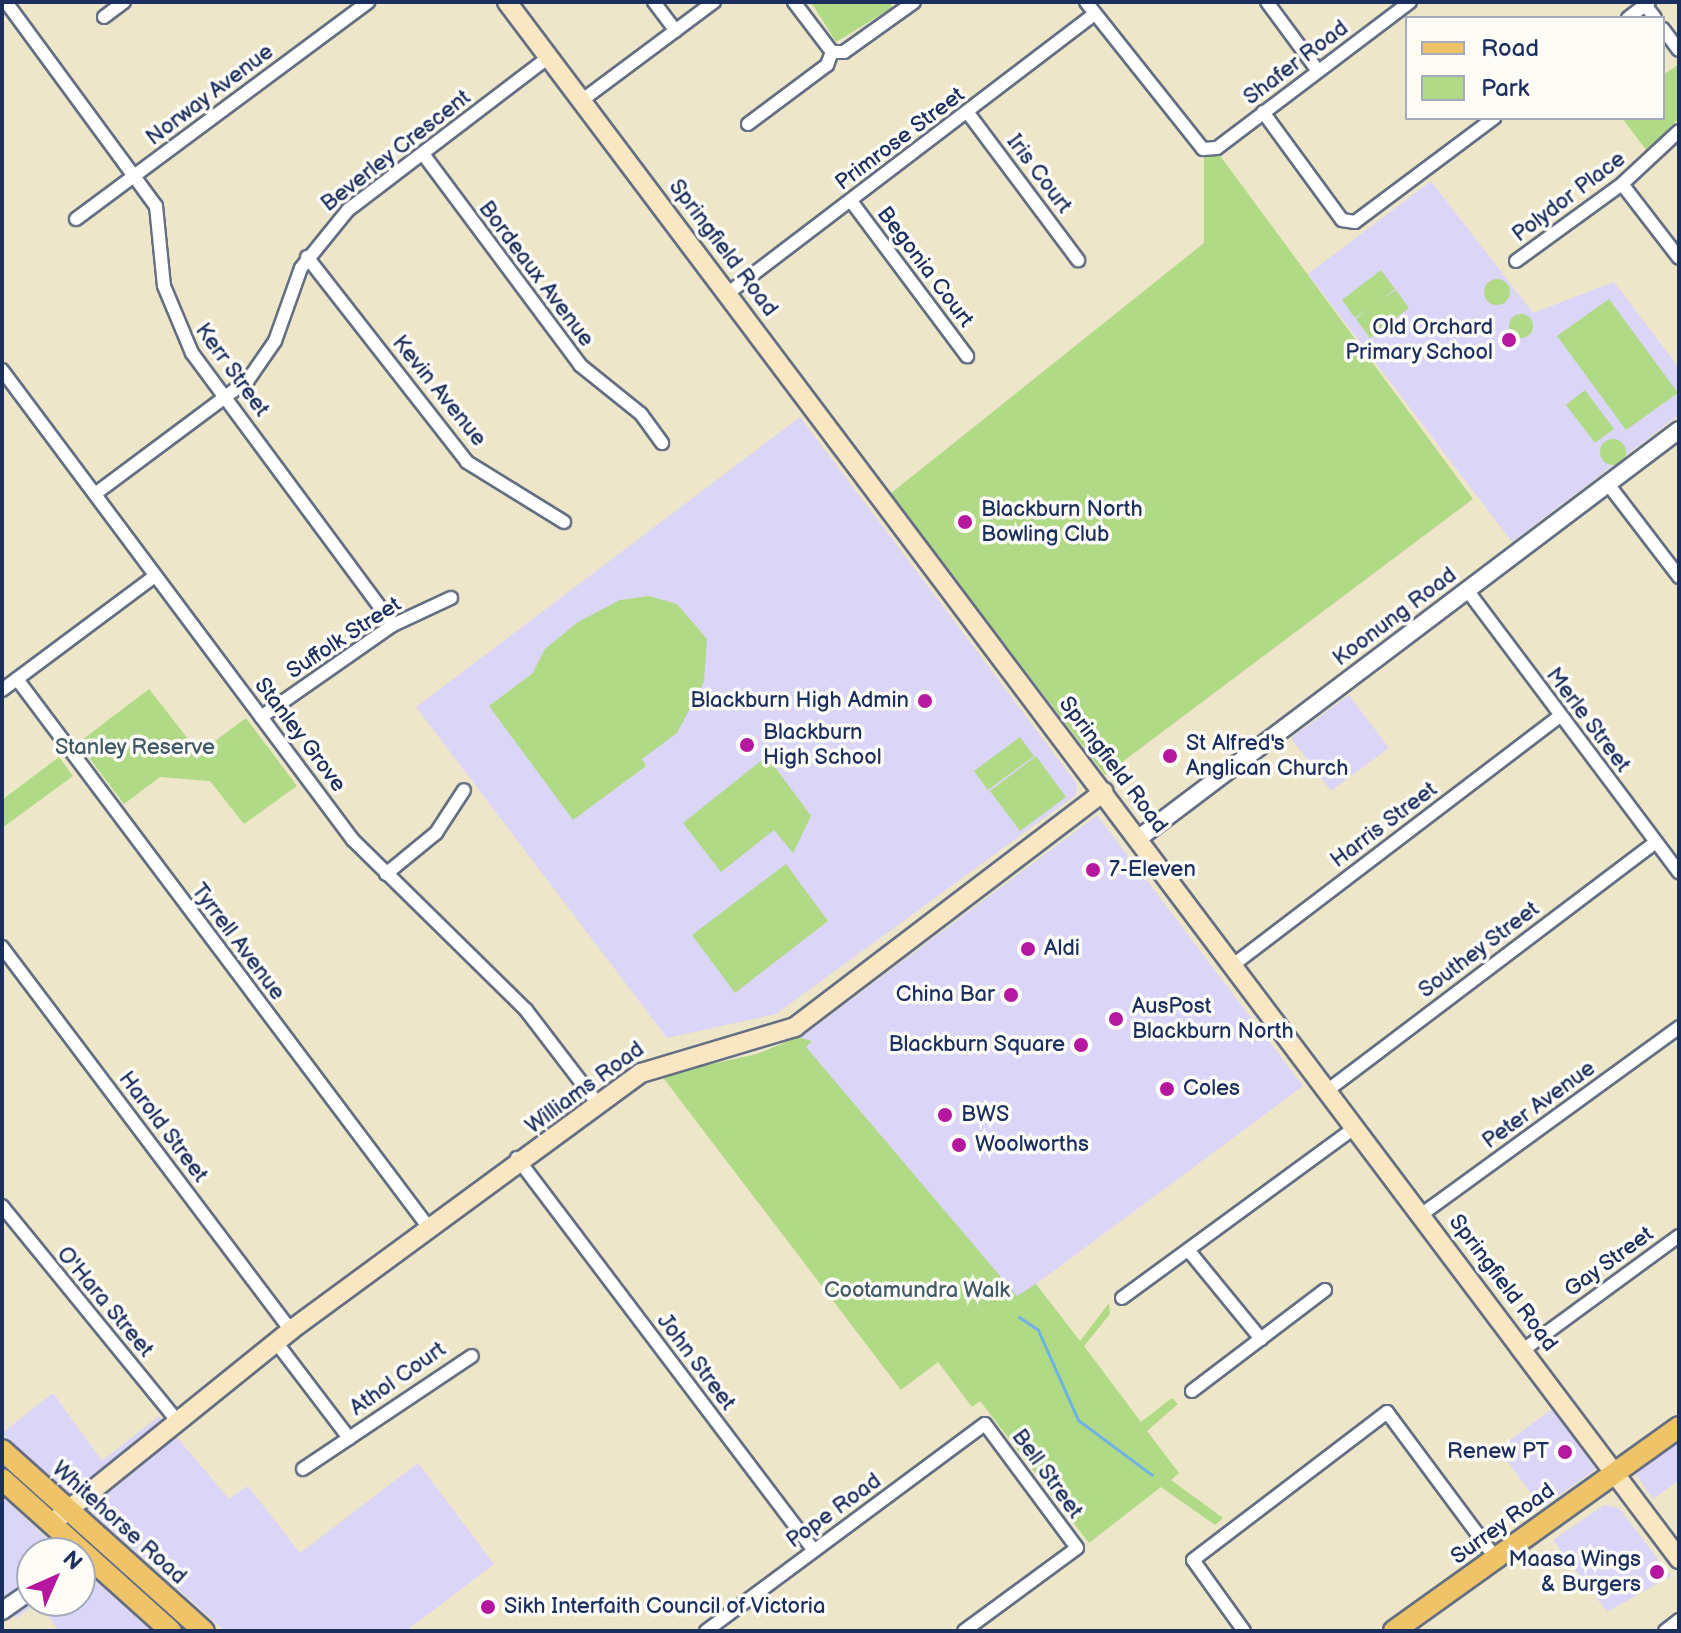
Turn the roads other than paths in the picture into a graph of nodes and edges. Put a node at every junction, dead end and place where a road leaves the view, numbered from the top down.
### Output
1 (6, 2) edge
2 (124, 2) edge
3 (368, 2) edge
4 (507, 2) edge
5 (654, 2) edge
6 (714, 2) edge
7 (794, 2) edge
8 (914, 2) edge
9 (1086, 2) edge
10 (1267, 2) edge
11 (1410, 2) edge
12 (1647, 4) edge
13 (1095, 14) junction
14 (1631, 16) edge
15 (104, 17) dead end
16 (676, 31) junction
17 (1665, 32) edge
18 (1679, 50) edge
19 (832, 52) junction
20 (549, 57) junction
21 (1318, 71) junction
22 (581, 101) junction
23 (1263, 112) junction
24 (968, 113) junction
25 (1491, 120) edge
26 (748, 124) dead end
27 (1679, 131) edge
28 (1203, 149) junction
29 (423, 154) junction
30 (1198, 163) dead end
31 (135, 175) junction
32 (1622, 184) junction
33 (851, 201) junction
34 (76, 219) dead end
35 (307, 257) junction
36 (1679, 258) edge
37 (1078, 260) dead end
38 (1516, 261) dead end
39 (727, 294) junction
40 (967, 356) dead end
41 (2, 370) edge
42 (226, 398) junction
43 (1679, 430) edge
44 (662, 443) dead end
45 (1608, 484) junction
46 (95, 494) junction
47 (564, 522) dead end
48 (155, 576) junction
49 (1679, 577) edge
50 (1467, 590) junction
51 (451, 598) dead end
52 (393, 625) junction
53 (17, 679) junction
54 (2, 690) edge
55 (1560, 716) junction
56 (261, 717) junction
57 (464, 790) dead end
58 (1104, 792) junction
59 (1139, 838) junction
60 (1655, 843) junction
61 (1679, 872) edge
62 (386, 874) junction
63 (2, 947) edge
64 (1233, 965) junction
65 (1679, 1027) edge
66 (1328, 1090) junction
67 (597, 1102) junction
68 (1356, 1127) junction
69 (515, 1165) junction
70 (2, 1206) edge
71 (1422, 1214) junction
72 (429, 1228) junction
73 (1679, 1236) edge
74 (1189, 1251) junction
75 (1325, 1290) dead end
76 (1122, 1298) dead end
77 (291, 1330) junction
78 (1261, 1339) junction
79 (279, 1346) junction
80 (1523, 1350) junction
81 (472, 1356) dead end
82 (1192, 1391) dead end
83 (178, 1422) junction
84 (985, 1424) joint
85 (1679, 1427) edge
86 (349, 1438) junction
87 (2, 1450) edge
88 (303, 1469) dead end
89 (1614, 1473) junction
90 (2, 1479) edge
91 (66, 1508) junction
92 (52, 1523) junction
93 (72, 1537) edge
94 (80, 1537) edge
95 (814, 1550) junction
96 (96, 1554) edge
97 (96, 1557) edge
98 (1496, 1559) junction
99 (1679, 1559) edge
100 (1679, 1620) edge
101 (171, 1631) edge
102 (204, 1631) edge
103 (706, 1631) edge
104 (964, 1631) edge
105 (1244, 1631) edge
106 (1394, 1631) edge
107 (1665, 1631) edge

1 - 31 street, Kerr Street
2 - 15 street
3 - 31 street, Norway Avenue
4 - 20 main road, Springfield Road
5 - 16 street
6 - 16 street
7 - 19 street
8 - 19 street
9 - 13 street
10 - 21 street
11 - 21 street, Shafer Road
12 - 14 street
13 - 24 street, Primrose Street
13 - 28 street
16 - 22 street
17 - 18 street
19 - 26 street
20 - 22 main road, Springfield Road
20 - 29 street, Beverley Crescent
21 - 23 street, Shafer Road
22 - 39 main road, Springfield Road
23 - 25 street
23 - 28 street, Shafer Road
24 - 33 street, Primrose Street
24 - 37 street, Iris Court
27 - 32 street, Polydor Place
28 - 30 street
29 - 35 street, Beverley Crescent
29 - 44 street, Bordeaux Avenue
31 - 34 street, Norway Avenue
31 - 42 street, Kerr Street
32 - 36 street
32 - 38 street, Polydor Place
33 - 39 street, Primrose Street
33 - 40 street, Begonia Court
35 - 42 street, Beverley Crescent
35 - 47 street, Kevin Avenue
39 - 58 main road, Springfield Road
41 - 46 street, Stanley Grove
42 - 46 street, Beverley Crescent
42 - 52 street, Kerr Street
43 - 45 street, Koonung Road
45 - 49 street
45 - 50 street, Koonung Road
46 - 48 street, Stanley Grove
48 - 53 street
48 - 56 street, Stanley Grove
50 - 55 street, Merle Street
50 - 59 street, Koonung Road
51 - 52 street, Suffolk Street
52 - 56 street, Suffolk Street
53 - 54 street
53 - 72 street, Tyrrell Avenue
55 - 60 street, Merle Street
55 - 64 street, Harris Street
56 - 62 street, Stanley Grove
57 - 62 street
58 - 59 main road, Springfield Road
58 - 67 main road, Williams Road
59 - 64 main road, Springfield Road
60 - 61 street, Merle Street
60 - 66 street, Southey Street
62 - 67 street, Stanley Grove
63 - 77 street, Harold Street
64 - 66 main road, Springfield Road
65 - 71 street, Peter Avenue
66 - 68 main road, Springfield Road
67 - 69 main road, Williams Road
68 - 71 main road, Springfield Road
68 - 74 street
69 - 72 main road, Williams Road
69 - 95 street, John Street
70 - 83 street, O'Hara Street
71 - 80 main road, Springfield Road
72 - 77 main road, Williams Road
73 - 80 street, Gay Street
74 - 76 street
74 - 78 street
75 - 78 street
77 - 79 main road, Williams Road
78 - 82 street
79 - 83 main road, Williams Road
79 - 86 street, Athol Court
80 - 89 main road, Springfield Road
81 - 86 street, Athol Court
83 - 91 main road, Williams Road
84 - 95 street, Pope Road
84 - 104 street, Bell Street
85 - 89 main road, Surrey Road
86 - 88 street, Athol Court
87 - 91 main road, Whitehorse Road
89 - 98 main road, Surrey Road
89 - 99 main road, Springfield Road
90 - 92 main road, Whitehorse Road
91 - 92 main road, Williams Road
91 - 94 main road, Whitehorse Road
92 - 93 main road, Whitehorse Road
95 - 103 street, Pope Road
96 - 102 main road, Whitehorse Road
97 - 101 main road, Whitehorse Road
98 - 105 street
98 - 106 main road, Surrey Road
100 - 107 street

